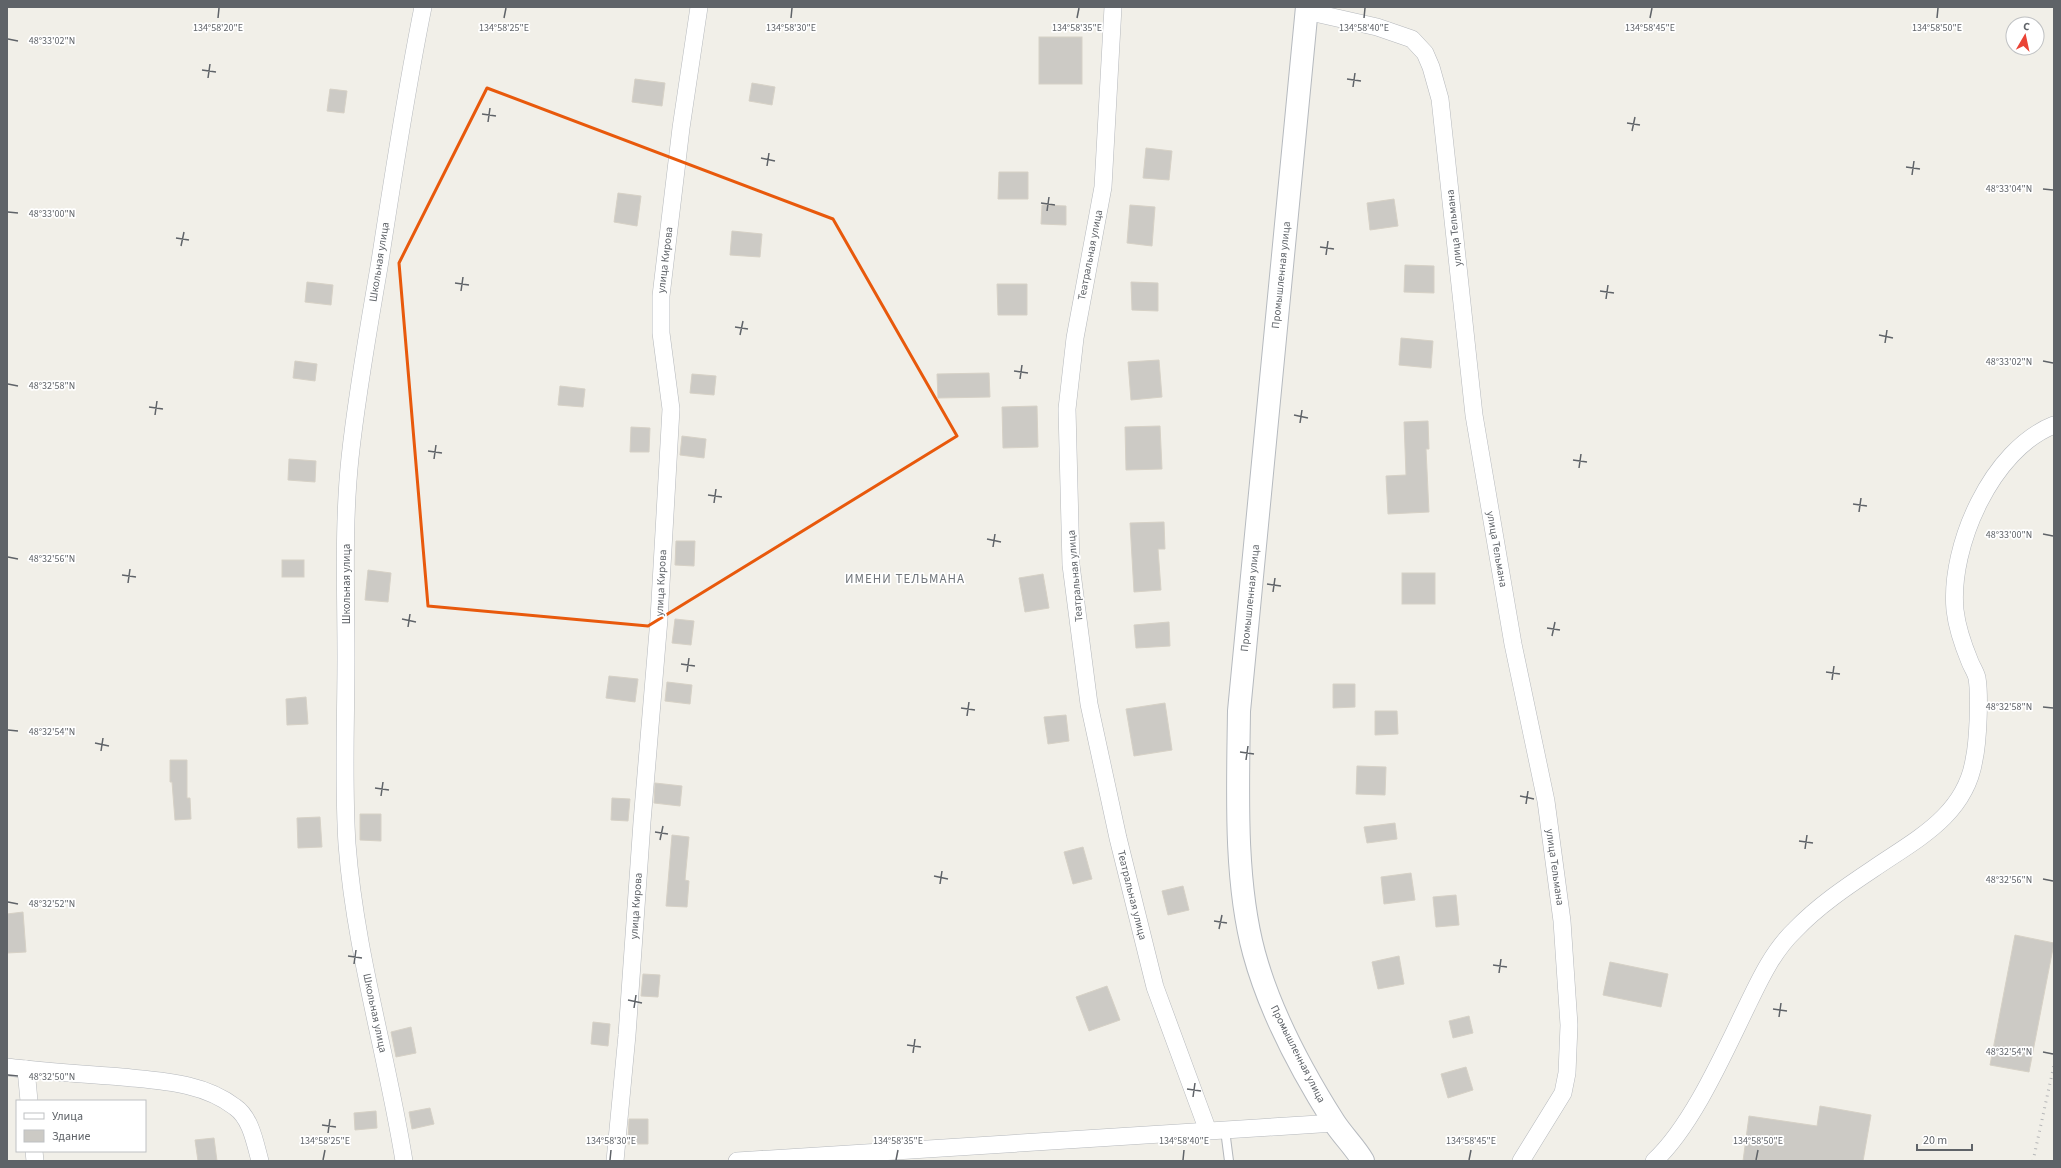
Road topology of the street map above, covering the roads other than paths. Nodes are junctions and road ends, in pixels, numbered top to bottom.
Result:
1 (423, 7) edge
2 (699, 7) edge
3 (1113, 7) edge
4 (1306, 9) edge
5 (2054, 425) edge
6 (7, 1067) edge
7 (26, 1070) junction
8 (29, 1100) edge
9 (1335, 1123) junction
10 (1225, 1130) junction
11 (1208, 1131) junction
12 (260, 1161) edge
13 (404, 1161) edge
14 (615, 1161) edge
15 (737, 1161) edge
16 (1229, 1161) edge
17 (1363, 1161) edge
18 (1521, 1161) edge
19 (1654, 1161) edge

1 - 13 street, Школьная улица
2 - 14 street, улица Кирова
3 - 11 street, Театральная улица
4 - 9 street, Промышленная улица
4 - 18 street, улица Тельмана
5 - 19 street
6 - 7 street
7 - 8 street
7 - 12 street
9 - 10 street
9 - 17 street, Промышленная улица
10 - 11 street
10 - 16 lane
11 - 15 street

